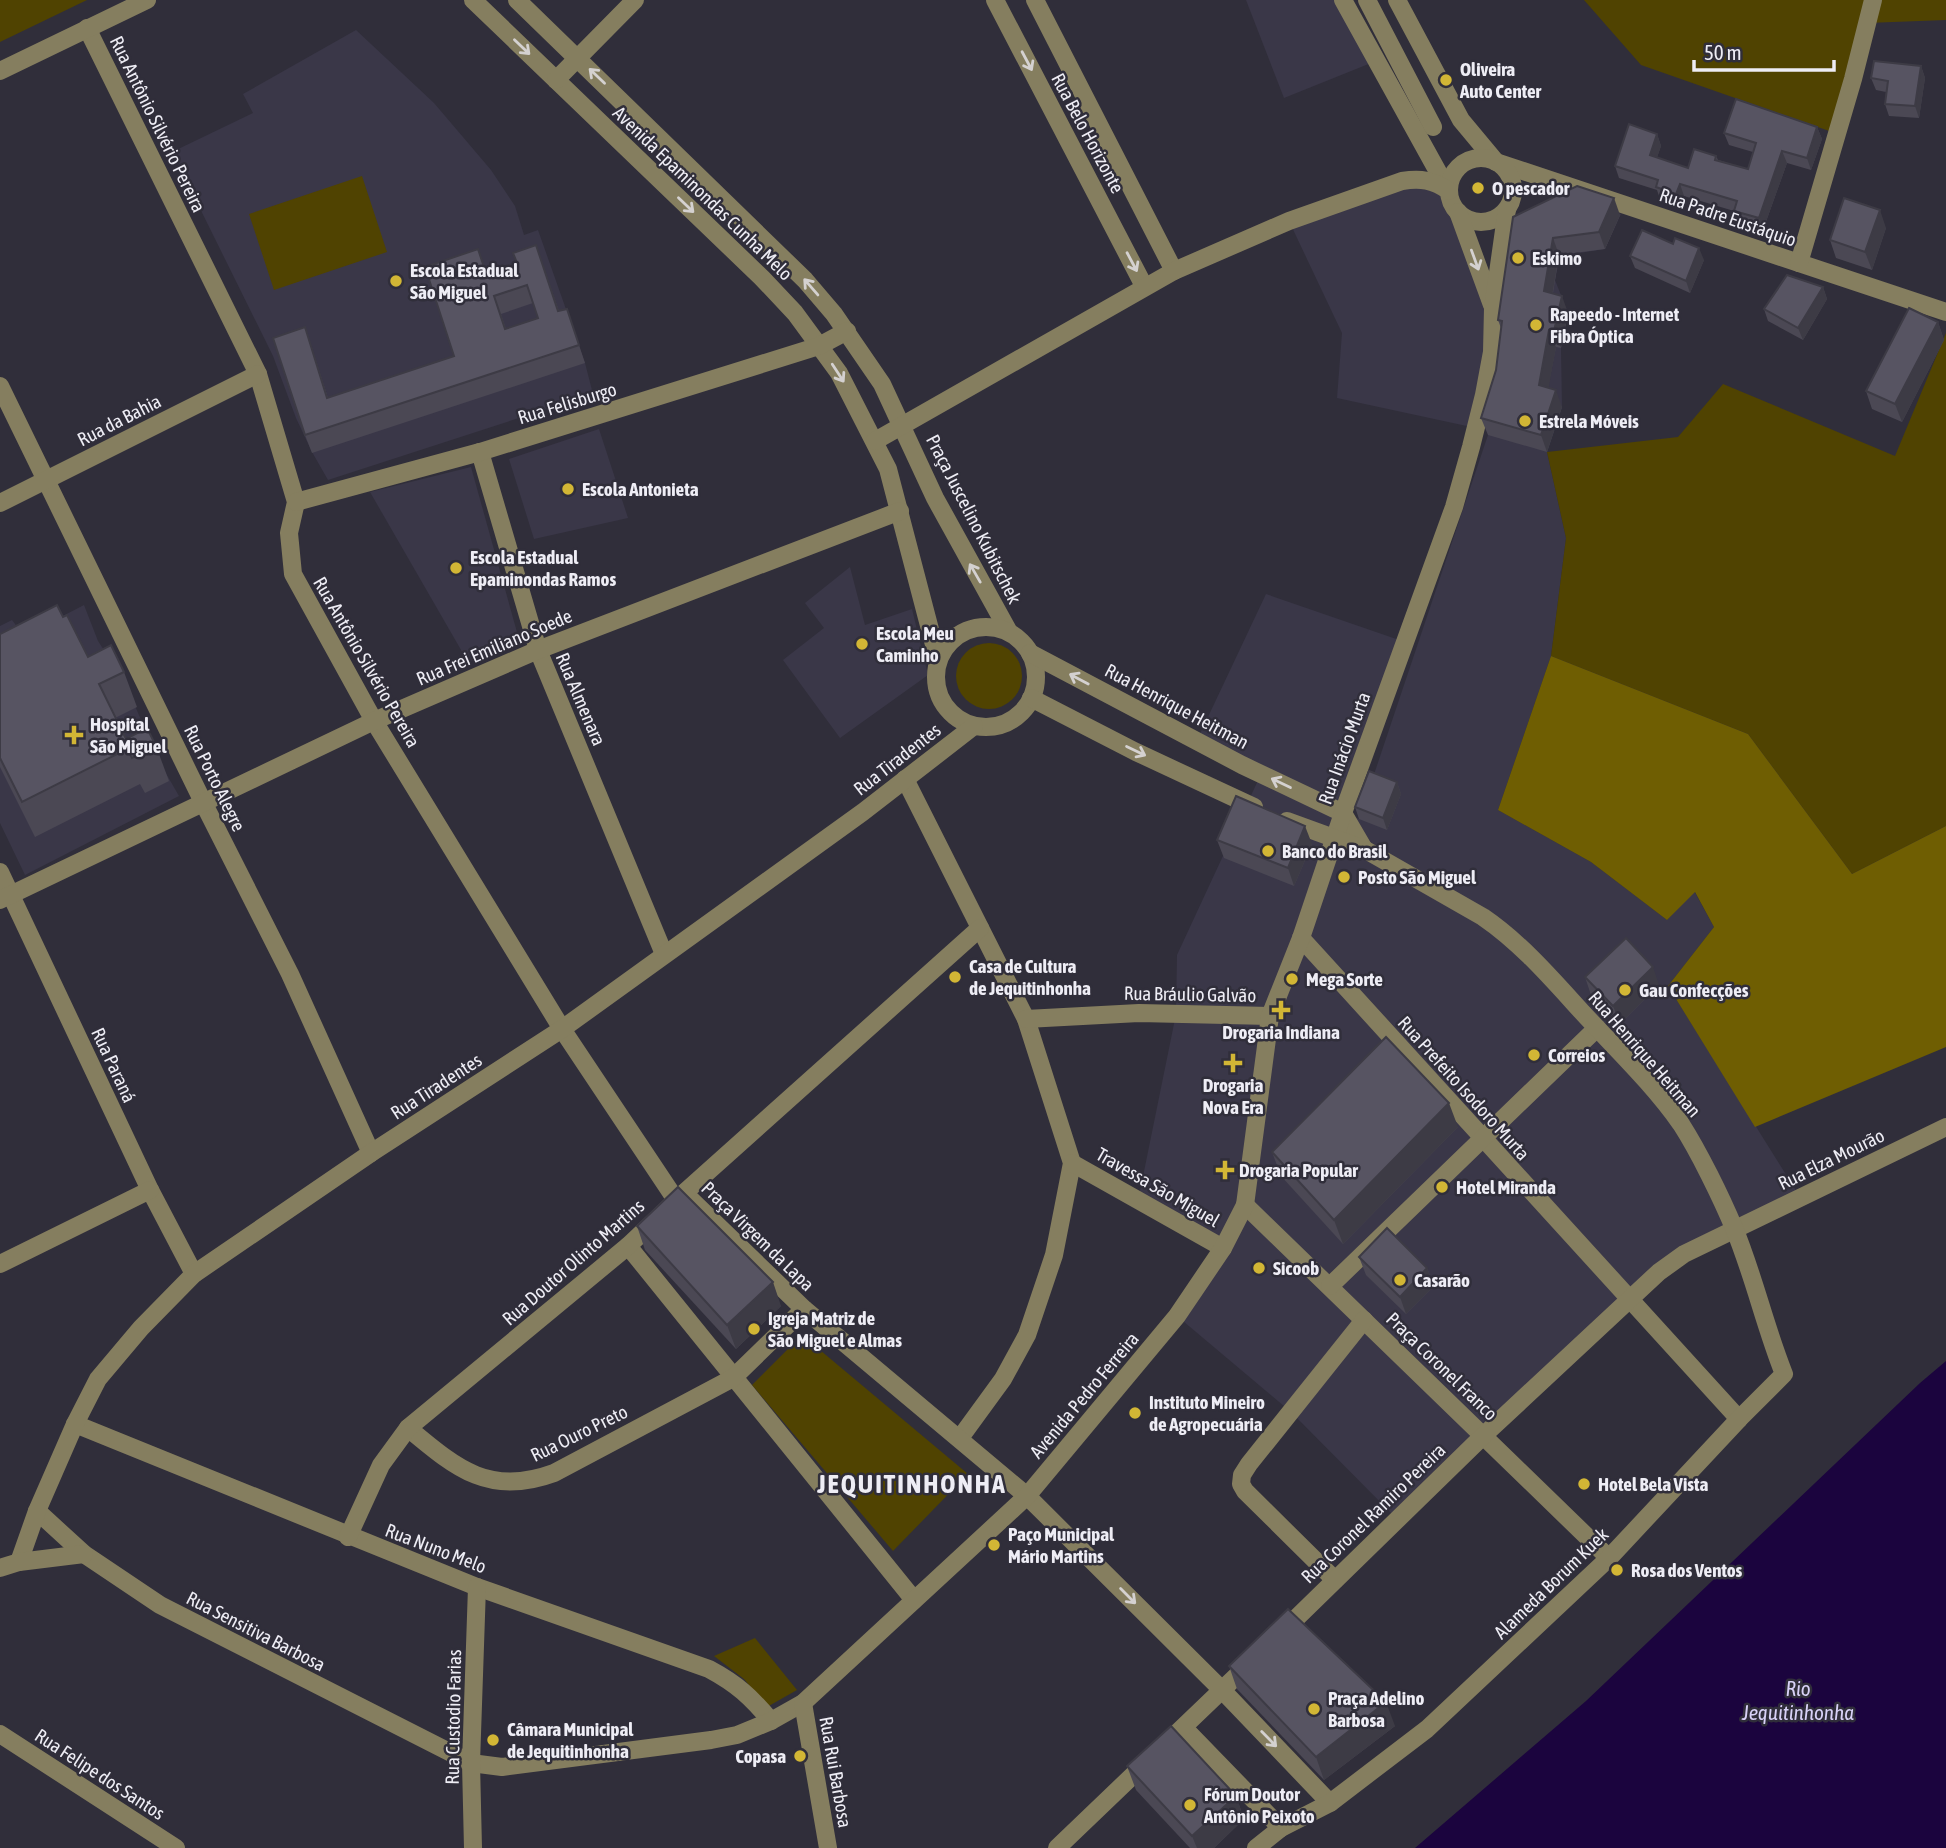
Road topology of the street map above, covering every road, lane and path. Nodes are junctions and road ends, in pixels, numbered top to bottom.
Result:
1 (147, 0) edge
2 (473, 0) edge
3 (517, 0) edge
4 (635, 0) edge
5 (995, 0) edge
6 (1035, 0) edge
7 (1343, 0) edge
8 (1367, 0) edge
9 (1376, 0) edge
10 (1873, 0) edge
11 (1399, 5) edge
12 (87, 28) junction
13 (1359, 32) junction
14 (578, 58) junction
15 (0, 71) edge
16 (556, 80) junction
17 (1496, 162) junction
18 (1449, 191) junction
19 (1507, 209) junction
20 (1458, 212) junction
21 (1799, 263) junction
22 (1174, 271) junction
23 (1144, 286) junction
24 (1493, 308) junction
25 (1946, 312) edge
26 (846, 331) junction
27 (819, 346) junction
28 (258, 374) junction
29 (0, 386) edge
30 (902, 425) junction
31 (875, 441) junction
32 (480, 452) junction
33 (46, 480) junction
34 (296, 502) junction
35 (0, 503) edge
36 (900, 511) junction
37 (1009, 632) junction
38 (538, 650) junction
39 (1030, 653) junction
40 (939, 660) junction
41 (1031, 698) junction
42 (374, 721) junction
43 (974, 726) junction
44 (905, 779) junction
45 (203, 802) junction
46 (1343, 813) junction
47 (1334, 839) junction
48 (1364, 849) junction
49 (0, 872) edge
50 (6, 897) edge
51 (981, 928) junction
52 (1301, 938) junction
53 (664, 954) junction
54 (1270, 1016) junction
55 (1026, 1019) junction
56 (1597, 1028) junction
57 (562, 1029) junction
58 (1946, 1127) edge
59 (1482, 1139) junction
60 (371, 1153) junction
61 (1072, 1163) junction
62 (149, 1190) junction
63 (680, 1197) junction
64 (1245, 1205) junction
65 (1734, 1228) junction
66 (628, 1246) junction
67 (1223, 1248) junction
68 (0, 1264) edge
69 (194, 1274) junction
70 (1330, 1286) junction
71 (1628, 1299) junction
72 (804, 1308) junction
73 (1364, 1320) junction
74 (1784, 1374) joint
75 (733, 1378) junction
76 (1739, 1419) junction
77 (75, 1424) junction
78 (408, 1429) junction
79 (1484, 1435) junction
80 (960, 1438) junction
81 (1027, 1496) junction
82 (37, 1511) junction
83 (348, 1537) junction
84 (84, 1554) junction
85 (1609, 1558) junction
86 (19, 1562) junction
87 (0, 1569) edge
88 (1335, 1580) junction
89 (477, 1587) junction
90 (914, 1600) junction
91 (1222, 1690) junction
92 (803, 1703) junction
93 (771, 1721) junction
94 (1184, 1728) junction
95 (0, 1734) edge
96 (471, 1763) junction
97 (1330, 1802) junction
98 (1281, 1828) junction
99 (176, 1848) edge
100 (473, 1848) edge
101 (828, 1848) edge
102 (1057, 1848) edge
103 (1256, 1848) edge

1 - 12 street
2 -> 16 street, Avenida Epaminondas Cunha Melo
3 - 14 street, Avenida Epaminondas Cunha Melo
4 - 14 street
5 -> 23 street, Rua Belo Horizonte
6 - 22 street, Rua Belo Horizonte
7 - 13 street
8 - 9 street
10 - 21 street
11 - 13 street
11 - 17 street
12 - 15 street
12 - 28 street, Rua Antônio Silvério Pereira
13 - 18 street
14 - 16 street
26 -> 14 street, Avenida Epaminondas Cunha Melo
16 -> 27 street, Avenida Epaminondas Cunha Melo
17 - 18 street
17 - 19 street
17 - 21 street, Rua Padre Eustáquio
18 - 20 street
18 - 22 street
19 - 20 street
19 - 24 street
20 -> 24 street
21 - 25 street, Rua Padre Eustáquio
22 - 23 street
23 - 30 street
24 - 46 street, Rua Inácio Murta
26 - 27 street, Rua Felisburgo
26 - 30 street, Avenida Epaminondas Cunha Melo
27 -> 31 street, Avenida Epaminondas Cunha Melo
27 - 32 street, Rua Felisburgo
28 - 33 street, Rua da Bahia
28 - 34 street, Rua Antônio Silvério Pereira
29 - 33 street, Rua Porto Alegre
30 - 31 street
37 -> 30 street, Praça Juscelino Kubitschek
31 - 36 street
32 - 34 street, Rua Felisburgo
32 - 38 street, Rua Almenara
33 - 35 street, Rua da Bahia
33 - 45 street, Rua Porto Alegre
34 - 42 street, Rua Antônio Silvério Pereira
36 - 38 street, Rua Frei Emiliano Soede
36 - 40 street
37 - 39 street, Praça Juscelino Kubitschek
37 - 40 street, Praça Juscelino Kubitschek
38 - 42 street, Rua Frei Emiliano Soede
38 - 53 street, Rua Almenara
39 - 41 street
46 -> 39 street, Rua Henrique Heitman
40 - 43 street
41 - 43 street
41 -> 47 street, Rua Henrique Heitman
42 - 45 street, Rua Frei Emiliano Soede
42 - 57 street, Rua Antônio Silvério Pereira
43 - 44 street, Rua Tiradentes
44 - 51 street
44 - 53 street, Rua Tiradentes
45 - 50 street, Rua Frei Emiliano Soede
45 - 60 street, Rua Porto Alegre
46 - 47 street, Rua Inácio Murta
46 - 48 street
47 - 48 street, Rua Henrique Heitman
47 - 52 street, Rua Inácio Murta
48 - 56 street, Rua Henrique Heitman
49 - 50 street, Rua Paraná
50 - 62 street, Rua Paraná
51 - 55 street
51 - 63 street, Rua Doutor Olinto Martins
52 - 54 street, Rua Inácio Murta
52 - 59 street, Rua Prefeito Isodoro Murta
53 - 57 street, Rua Tiradentes
54 - 55 street, Rua Bráulio Galvão
54 - 64 street, Rua Inácio Murta
55 - 61 street
56 - 59 street
56 - 65 street, Rua Henrique Heitman
57 - 60 street, Rua Tiradentes
57 - 63 street, Rua Antônio Silvério Pereira
58 - 65 street, Rua Elza Mourão
59 - 70 street
59 - 71 street, Rua Prefeito Isodoro Murta
60 - 69 street, Rua Tiradentes
61 - 67 street, Travessa São Miguel
61 - 80 street
62 - 68 street
62 - 69 street, Rua Paraná
63 - 66 street, Rua Doutor Olinto Martins
63 - 72 street, Praça Virgem da Lapa
64 - 67 street, Avenida Pedro Ferreira
64 - 70 street, Praça Coronel Franco
65 - 71 street, Rua Coronel Ramiro Pereira
65 - 74 street, Rua Henrique Heitman
66 - 75 street
66 - 78 street, Rua Doutor Olinto Martins
67 - 81 street, Avenida Pedro Ferreira
69 - 77 street, Rua Tiradentes
70 - 73 street, Praça Coronel Franco
71 - 76 street, Rua Prefeito Isodoro Murta
71 - 79 street, Rua Coronel Ramiro Pereira
72 - 75 street, Praça Virgem da Lapa
72 - 80 street, Praça Virgem da Lapa
73 - 79 street, Praça Coronel Franco
73 - 88 street
74 - 76 street, Alameda Borum Kuek
75 - 78 street, Rua Ouro Preto
75 - 90 street
76 - 85 street, Alameda Borum Kuek
77 - 82 street, Rua Tiradentes
77 - 83 street, Rua Nuno Melo
78 - 83 street, Rua Doutor Olinto Martins
79 - 85 street, Praça Coronel Franco
79 - 88 street, Rua Coronel Ramiro Pereira
80 - 81 street, Praça Virgem da Lapa
81 - 90 street, Avenida Pedro Ferreira
81 -> 91 street
82 - 84 street, Rua Sensitiva Barbosa
82 - 86 street, Rua Tiradentes
83 - 89 street, Rua Nuno Melo
84 - 86 street
84 - 96 street, Rua Sensitiva Barbosa
85 - 97 street, Alameda Borum Kuek
86 - 87 street
88 - 91 street, Rua Coronel Ramiro Pereira
89 - 93 street, Rua Nuno Melo
89 - 96 street, Rua Custodio Farias
90 - 92 street, Avenida Pedro Ferreira
91 - 94 street, Rua Coronel Ramiro Pereira
91 -> 97 street
92 - 93 street, Avenida Pedro Ferreira
92 - 101 street, Rua Rui Barbosa
93 - 96 street, Avenida Pedro Ferreira
94 - 98 street
94 - 102 street, Rua Coronel Ramiro Pereira
95 - 99 street, Rua Felipe dos Santos
96 - 100 street, Rua Custodio Farias
97 - 98 street, Alameda Borum Kuek
98 - 103 street, Alameda Borum Kuek

